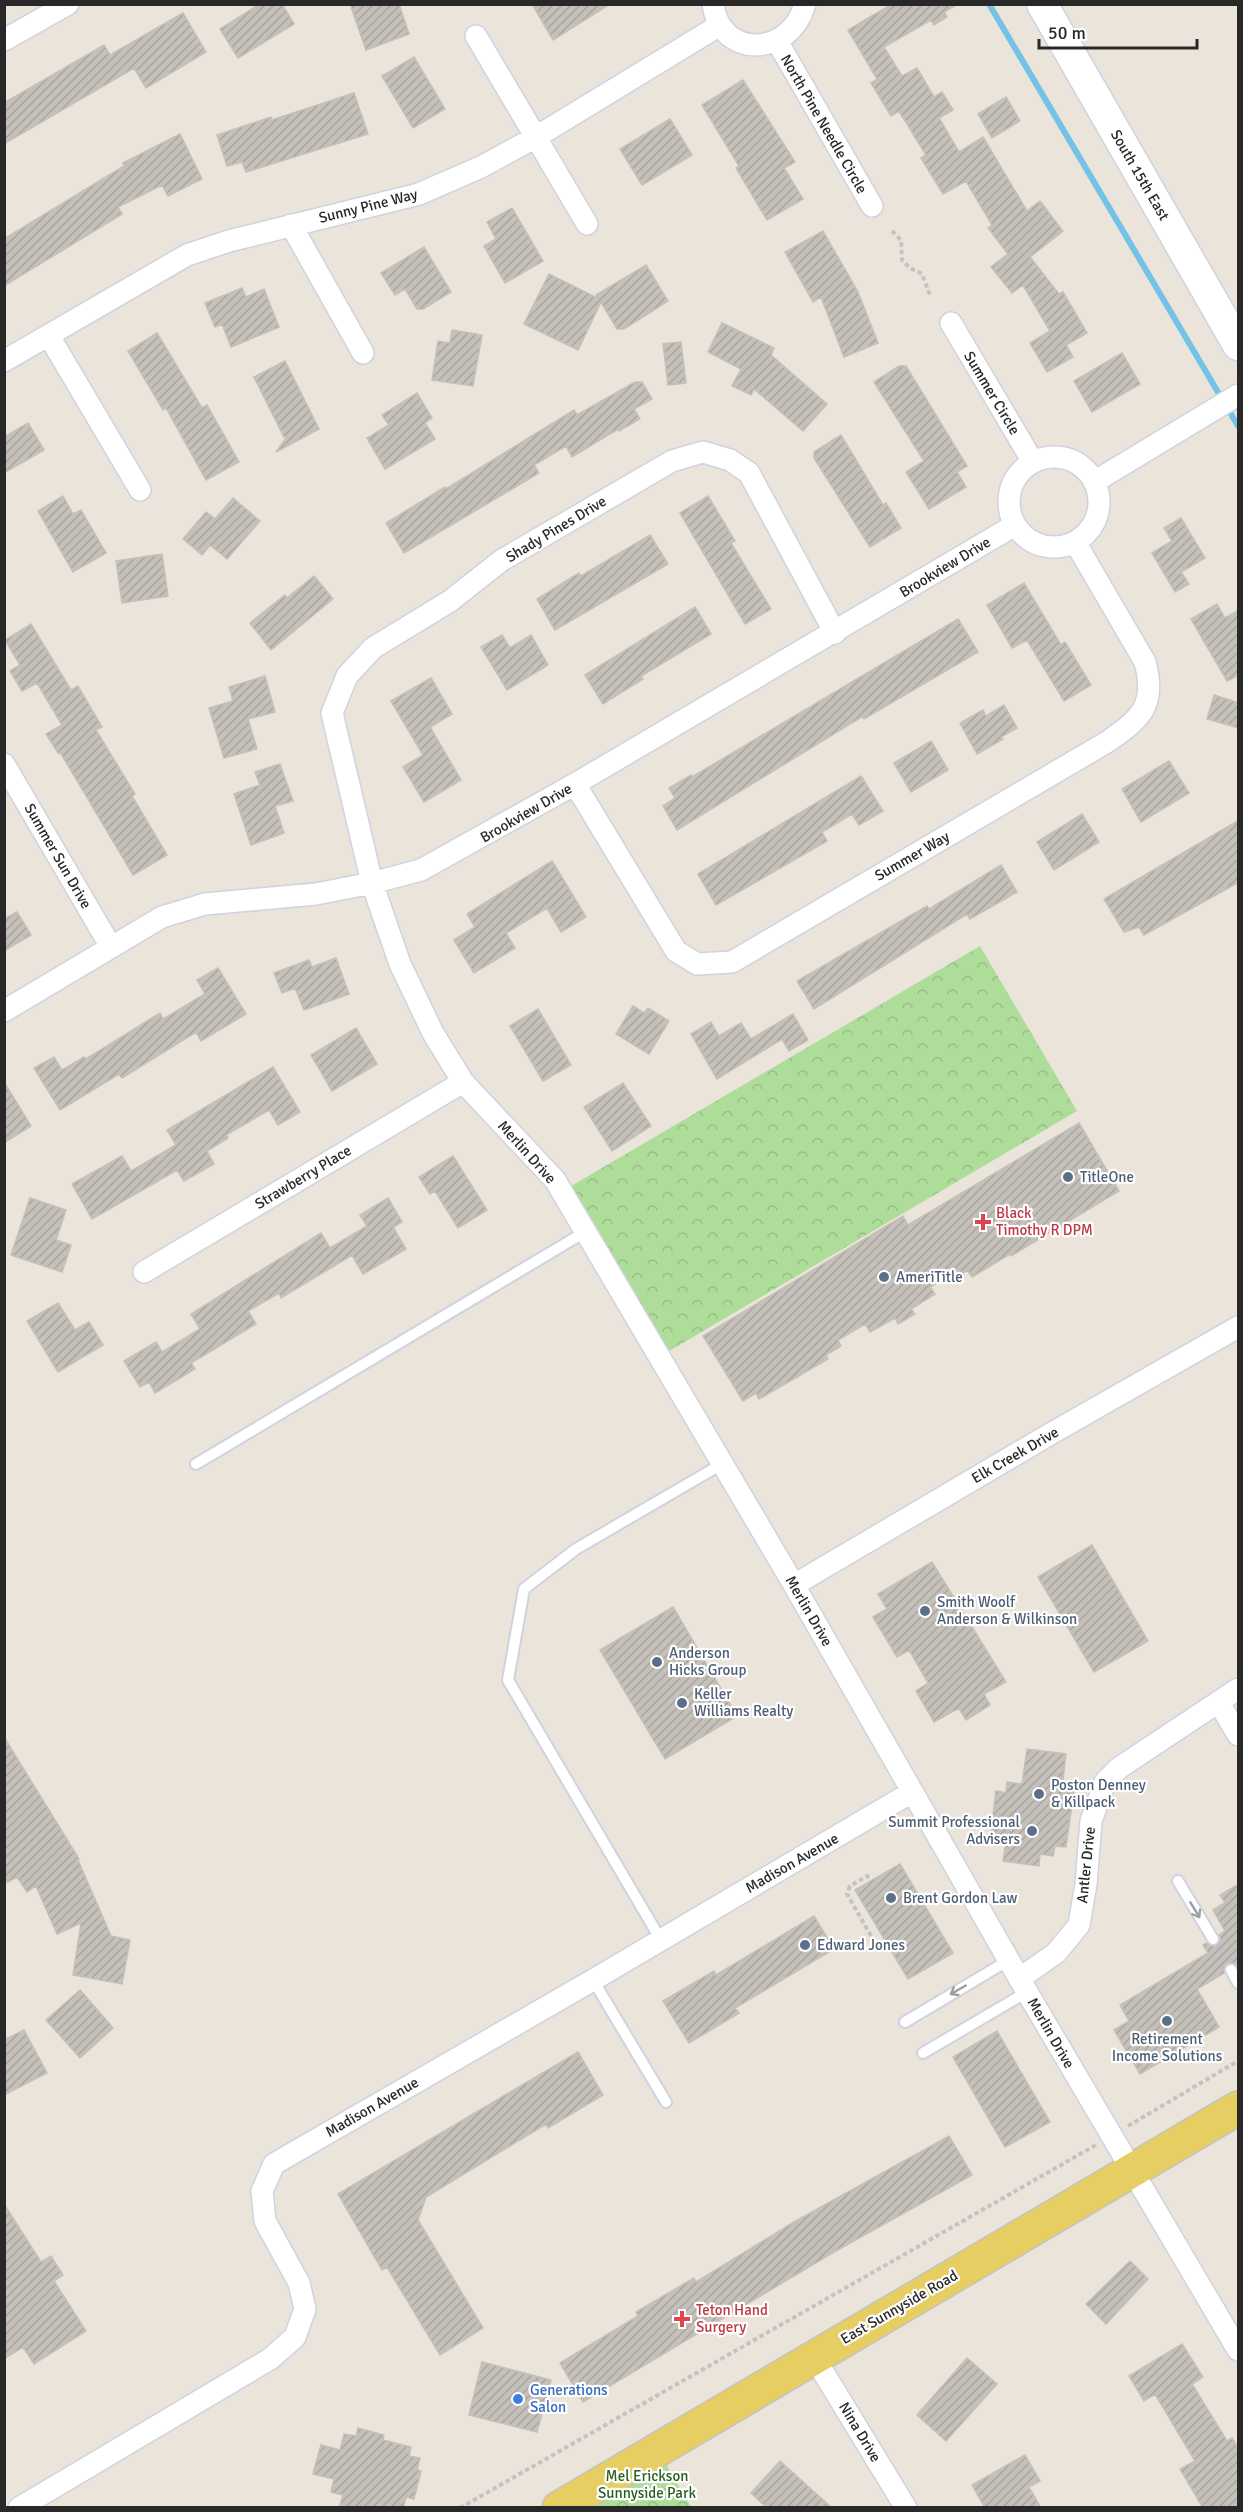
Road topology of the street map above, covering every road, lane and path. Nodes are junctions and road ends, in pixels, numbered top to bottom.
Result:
1 (68, 4) edge
2 (712, 4) edge
3 (805, 4) edge
4 (1042, 4) edge
5 (720, 25) junction
6 (476, 36) dead end
7 (4, 40) edge
8 (777, 41) junction
9 (536, 137) junction
10 (872, 206) dead end
11 (587, 224) dead end
12 (291, 225) junction
13 (892, 231) dead end
14 (930, 295) dead end
15 (951, 323) dead end
16 (49, 336) junction
17 (1239, 345) edge
18 (363, 353) dead end
19 (4, 361) edge
20 (1238, 395) edge
21 (1033, 462) junction
22 (1094, 482) junction
23 (140, 490) dead end
24 (1015, 525) junction
25 (1075, 542) junction
26 (835, 633) junction
27 (4, 764) edge
28 (575, 784) junction
29 (372, 883) junction
30 (111, 947) junction
31 (4, 1011) edge
32 (463, 1082) junction
33 (585, 1232) junction
34 (144, 1272) dead end
35 (1239, 1327) edge
36 (196, 1464) dead end
37 (722, 1464) junction
38 (794, 1585) junction
39 (1239, 1689) edge
40 (1219, 1703) junction
41 (1239, 1735) edge
42 (912, 1792) junction
43 (869, 1878) dead end
44 (1178, 1881) dead end
45 (1212, 1939) dead end
46 (661, 1940) junction
47 (878, 1948) dead end
48 (1009, 1960) junction
49 (1231, 1970) dead end
50 (593, 1980) junction
51 (1239, 1983) edge
52 (1023, 1986) junction
53 (904, 2022) dead end
54 (923, 2053) dead end
55 (1239, 2061) edge
56 (666, 2102) dead end
57 (1239, 2108) edge
58 (1142, 2118) dead end
59 (1090, 2148) dead end
60 (1133, 2170) junction
61 (1239, 2350) edge
62 (814, 2357) junction
63 (19, 2508) edge
64 (460, 2508) edge
65 (559, 2508) edge
66 (906, 2508) edge

1 - 7 street
2 - 5 street
3 - 8 street
4 - 17 main road, South 15th East
5 - 8 street
5 - 9 street, Sunny Pine Way
6 - 9 street
8 - 10 street, North Pine Needle Circle
9 - 11 street
9 - 12 street, Sunny Pine Way
12 - 16 street, Sunny Pine Way
12 - 18 street
13 - 14 path
15 - 21 street, Summer Circle
16 - 19 street, Sunny Pine Way
16 - 23 street
20 - 22 street
21 - 22 street
21 - 24 street
22 - 25 street
24 - 25 street
24 - 26 street, Brookview Drive
25 - 28 street, Summer Way
26 - 28 street, Brookview Drive
26 - 29 street, Shady Pines Drive
27 - 30 street, Summer Sun Drive
28 - 29 street, Brookview Drive
29 - 30 street, Brookview Drive
29 - 32 street, Merlin Drive
30 - 31 street, Brookview Drive
32 - 33 street, Merlin Drive
32 - 34 street, Strawberry Place
33 - 36 lane
33 - 37 street, Merlin Drive
35 - 38 street, Elk Creek Drive
37 - 38 street, Merlin Drive
37 - 46 lane
38 - 42 street, Merlin Drive
39 - 40 street, Antler Drive
40 - 41 street
40 - 52 street, Antler Drive
42 - 46 street, Madison Avenue
42 - 48 street, Merlin Drive
43 - 47 path
44 -> 45 lane
46 - 50 street, Madison Avenue
48 - 52 street, Merlin Drive
48 -> 53 lane
49 - 51 lane
50 - 56 lane
50 - 63 street, Madison Avenue
52 - 54 lane
52 - 60 street, Merlin Drive
55 - 58 path
57 - 60 main road, East Sunnyside Road
59 - 64 path
60 - 61 street, Merlin Drive
60 - 62 main road, East Sunnyside Road
62 - 65 main road, East Sunnyside Road
62 - 66 street, Nina Drive

